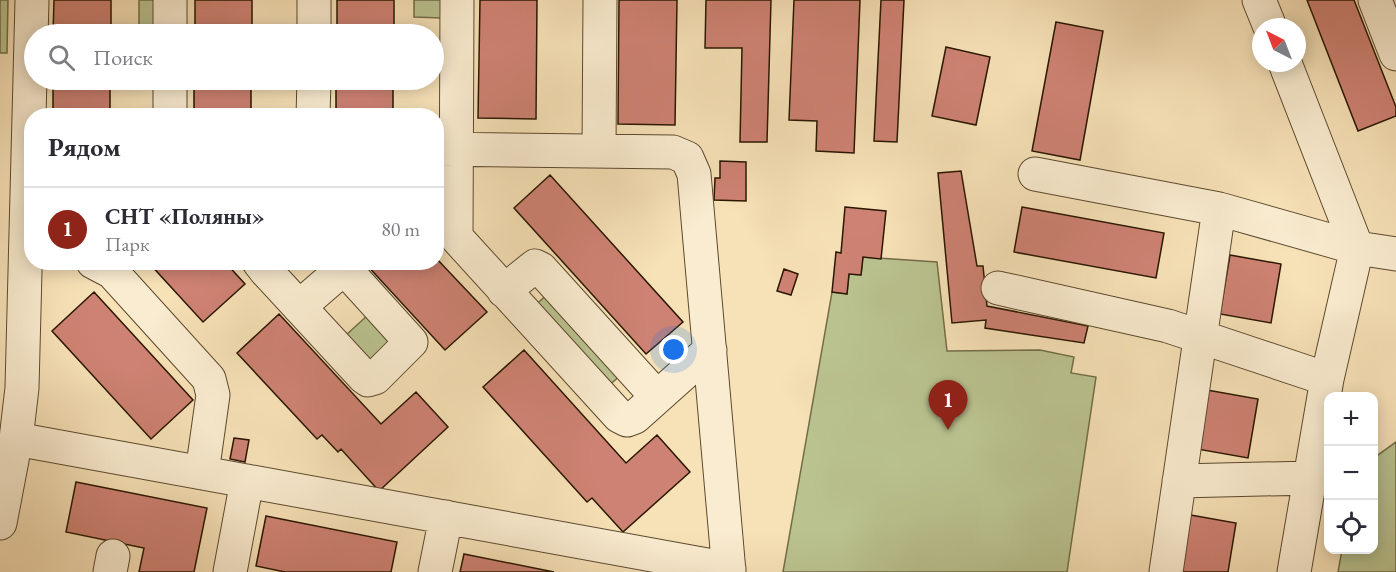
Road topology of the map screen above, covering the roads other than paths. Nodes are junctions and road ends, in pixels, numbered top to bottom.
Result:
1 (32, 0) edge
2 (170, 0) edge
3 (314, 0) edge
4 (457, 0) edge
5 (600, 0) edge
6 (1259, 0) edge
7 (1375, 0) edge
8 (1266, 18) edge
9 (32, 24) edge
10 (170, 24) edge
11 (314, 24) edge
12 (1396, 54) edge
13 (1289, 72) edge
14 (31, 90) edge
15 (170, 90) edge
16 (314, 90) edge
17 (31, 108) edge
18 (170, 108) edge
19 (314, 108) edge
20 (446, 149) edge
21 (599, 151) junction
22 (1035, 174) dead end
23 (1219, 210) junction
24 (1357, 248) junction
25 (1396, 254) edge
26 (24, 265) edge
27 (108, 270) edge
28 (266, 270) edge
29 (998, 288) dead end
30 (12, 306) edge
31 (299, 307) dead end
32 (1201, 336) junction
33 (710, 350) junction
34 (1327, 380) junction
35 (10, 445) edge
36 (202, 473) junction
37 (1310, 478) junction
38 (247, 481) junction
39 (1179, 481) junction
40 (446, 517) junction
41 (0, 523) edge
42 (643, 563) edge
43 (729, 571) edge
44 (230, 572) edge
45 (435, 572) edge
46 (1166, 572) edge
47 (1294, 572) edge

1 - 9 street
2 - 10 street
3 - 11 street
4 - 20 street
5 - 21 street
6 - 8 street
7 - 12 street
13 - 24 street
14 - 17 street
15 - 18 street
16 - 19 street
20 - 21 street
20 - 33 street
21 - 33 street
22 - 23 street
23 - 24 street
23 - 32 street
24 - 25 street
24 - 34 street
26 - 30 street
27 - 36 street
28 - 31 street
29 - 32 street
30 - 35 street
32 - 34 street
32 - 39 street
33 - 43 street
34 - 37 street
35 - 36 street
35 - 41 street
36 - 38 street
37 - 39 street
37 - 47 street
38 - 40 street
38 - 44 street
39 - 46 street
40 - 42 street
40 - 45 street
42 - 43 street

